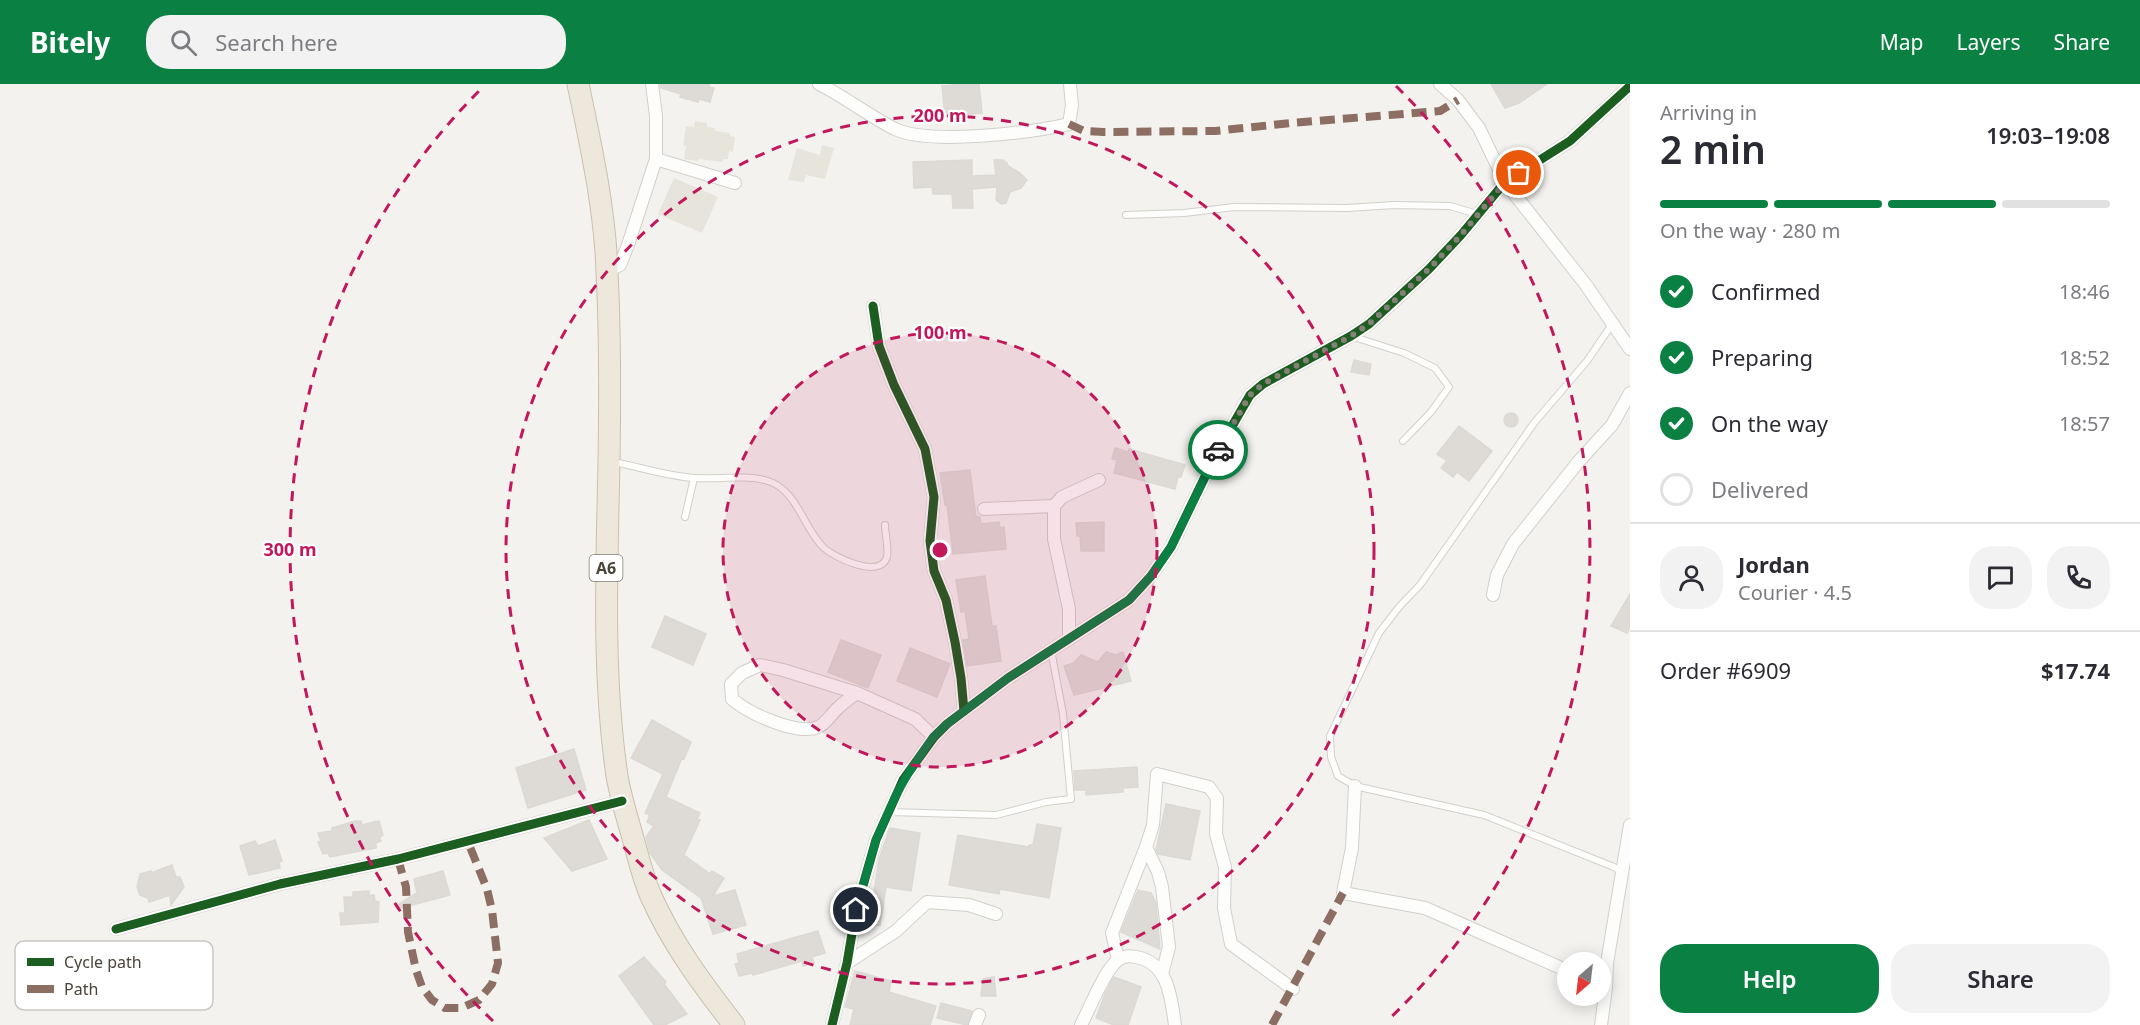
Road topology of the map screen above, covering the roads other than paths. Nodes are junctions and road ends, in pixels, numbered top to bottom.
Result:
1 (578, 84) edge
2 (652, 84) edge
3 (819, 84) edge
4 (1070, 84) edge
5 (1440, 84) edge
6 (1630, 86) edge
7 (656, 159) junction
8 (1505, 182) junction
9 (735, 183) dead end
10 (1126, 214) dead end
11 (1478, 214) junction
12 (607, 271) junction
13 (873, 306) dead end
14 (1613, 323) junction
15 (1351, 336) junction
16 (1630, 349) edge
17 (1630, 393) edge
18 (1403, 441) dead end
19 (609, 462) junction
20 (694, 478) junction
21 (1099, 480) dead end
22 (1054, 506) junction
23 (984, 509) dead end
24 (685, 517) dead end
25 (885, 525) dead end
26 (1493, 595) dead end
27 (1069, 639) junction
28 (1051, 650) junction
29 (857, 693) junction
30 (964, 711) junction
31 (933, 737) junction
32 (1355, 786) junction
33 (622, 801) junction
34 (888, 812) junction
35 (1630, 825) edge
36 (1146, 847) junction
37 (1623, 873) junction
38 (996, 914) dead end
39 (116, 929) dead end
40 (1608, 952) edge
41 (1118, 959) junction
42 (847, 963) junction
43 (1557, 966) edge
44 (1162, 974) junction
45 (1293, 989) dead end
46 (1602, 1006) edge
47 (734, 1025) edge
48 (832, 1025) edge
49 (1081, 1025) edge
50 (1175, 1025) edge
51 (1601, 1025) edge

1 - 12 highway, A6
2 - 7 street
3 - 4 street
5 - 8 street
6 - 8 street
7 - 9 street
7 - 12 street
8 - 11 street
8 - 14 street
10 - 11 lane
11 - 15 street
12 - 19 highway, A6
13 - 30 street
14 - 16 street
14 - 32 lane
15 - 18 lane
15 - 27 street
17 - 26 street
19 - 20 lane
19 - 33 highway, A6
20 - 24 lane
20 - 25 lane
21 - 22 street
22 - 23 street
22 - 27 street
27 - 28 street
28 - 30 street
28 - 34 lane
29 - 29 street
29 - 31 street
30 - 31 street
31 - 34 street
32 - 37 lane
32 - 43 street
33 - 39 street
33 - 47 highway, A6
34 - 42 street
35 - 37 street
36 - 41 street
36 - 44 street
36 - 45 street
37 - 40 street
38 - 42 street
41 - 44 street
41 - 49 street
42 - 48 street
44 - 50 street
46 - 51 street

